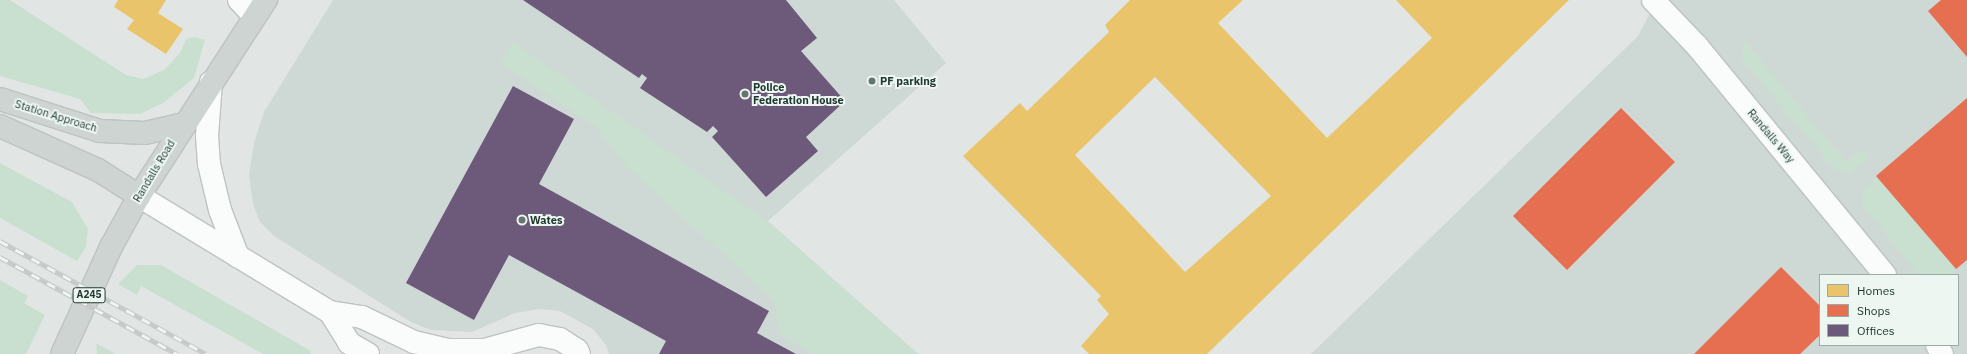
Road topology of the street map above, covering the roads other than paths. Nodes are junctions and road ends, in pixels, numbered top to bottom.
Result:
1 (239, 0) edge
2 (1653, 0) edge
3 (260, 8) edge
4 (210, 82) junction
5 (0, 99) edge
6 (184, 124) junction
7 (0, 126) edge
8 (138, 196) junction
9 (238, 257) junction
10 (1884, 274) edge
11 (330, 312) junction
12 (62, 354) edge
13 (368, 354) edge
14 (579, 354) edge

1 - 3 street
2 - 10 street, Randalls Way
3 - 4 main road, Randalls Road / A245
4 - 6 main road, Randalls Road / A245
4 - 9 street
5 - 6 main road, Station Approach
6 - 8 main road, Randalls Road / A245
7 - 8 main road
8 - 9 street
8 - 12 main road, Randalls Road / A245
9 - 11 street
11 - 13 street
11 - 14 street

